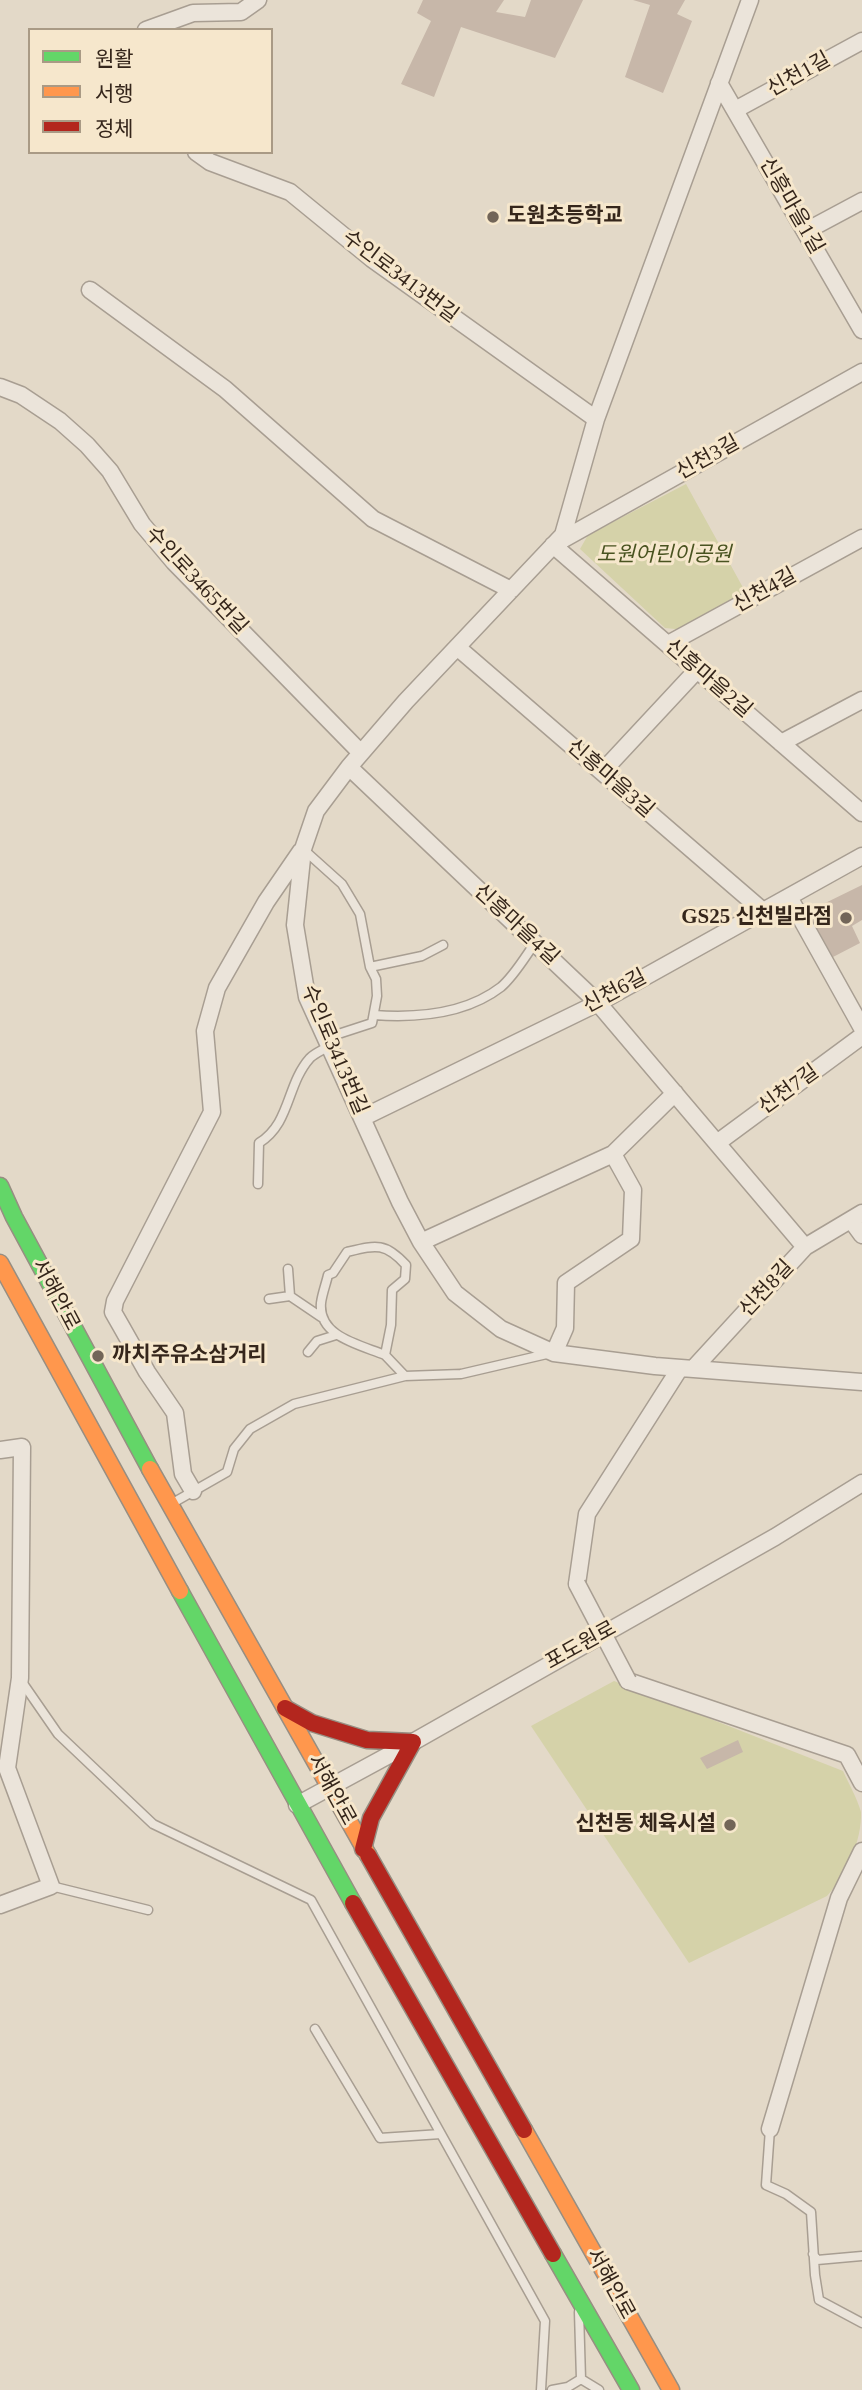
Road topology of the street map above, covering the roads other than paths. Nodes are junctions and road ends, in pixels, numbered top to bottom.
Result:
1 (258, 0) edge
2 (750, 0) edge
3 (152, 28) edge
4 (862, 41) edge
5 (719, 83) junction
6 (735, 110) junction
7 (199, 154) edge
8 (862, 201) edge
9 (807, 231) junction
10 (90, 290) dead end
11 (862, 330) edge
12 (862, 372) edge
13 (1, 388) edge
14 (596, 419) junction
15 (862, 538) edge
16 (553, 545) junction
17 (511, 590) junction
18 (668, 644) junction
19 (457, 647) junction
20 (697, 670) junction
21 (862, 699) edge
22 (781, 743) junction
23 (361, 753) junction
24 (349, 766) junction
25 (602, 772) junction
26 (862, 813) edge
27 (303, 849) junction
28 (862, 856) edge
29 (789, 897) junction
30 (763, 911) junction
31 (535, 943) junction
32 (443, 945) dead end
33 (370, 967) junction
34 (598, 1003) junction
35 (374, 1015) junction
36 (862, 1028) edge
37 (862, 1036) edge
38 (328, 1042) junction
39 (675, 1093) junction
40 (362, 1118) junction
41 (717, 1143) junction
42 (613, 1154) junction
43 (258, 1184) dead end
44 (0, 1186) edge
45 (856, 1217) edge
46 (862, 1236) edge
47 (421, 1242) junction
48 (805, 1247) junction
49 (0, 1263) edge
50 (288, 1269) dead end
51 (290, 1296) junction
52 (268, 1299) dead end
53 (321, 1317) junction
54 (336, 1335) junction
55 (308, 1352) dead end
56 (554, 1353) junction
57 (386, 1355) junction
58 (687, 1368) junction
59 (405, 1376) junction
60 (862, 1382) edge
61 (0, 1450) edge
62 (862, 1483) edge
63 (193, 1491) junction
64 (169, 1505) junction
65 (20, 1678) junction
66 (284, 1707) junction
67 (413, 1742) junction
68 (862, 1783) edge
69 (330, 1787) junction
70 (298, 1805) junction
71 (363, 1849) junction
72 (862, 1851) edge
73 (51, 1886) junction
74 (0, 1905) edge
75 (148, 1910) dead end
76 (315, 2029) dead end
77 (770, 2129) joint
78 (441, 2134) junction
79 (813, 2254) junction
80 (862, 2256) edge
81 (578, 2300) junction
82 (862, 2323) edge
83 (581, 2379) junction
84 (541, 2390) edge
85 (552, 2390) edge
86 (598, 2390) edge
87 (631, 2390) edge
88 (671, 2390) edge

1 - 3 street
2 - 5 street, 수인로3413번길
4 - 6 street, 신천1길
5 - 6 street, 신흥마을1길
5 - 14 street, 수인로3413번길
6 - 9 street, 신흥마을1길
7 - 14 street, 수인로3413번길
8 - 9 street
9 - 11 street, 신흥마을1길
10 - 17 street
12 - 16 street, 신천3길
13 - 23 street, 수인로3465번길
14 - 16 street, 수인로3413번길
15 - 18 street, 신천4길
16 - 17 street, 수인로3413번길
16 - 18 street, 신흥마을2길
17 - 19 street, 수인로3413번길
18 - 20 street, 신흥마을2길
19 - 23 street, 수인로3413번길
19 - 25 street, 신흥마을3길
20 - 22 street, 신흥마을2길
20 - 25 street
21 - 22 street
22 - 26 street, 신흥마을2길
23 - 24 street, 수인로3413번길
24 - 27 street, 수인로3413번길
24 - 31 street, 신흥마을4길
25 - 30 street, 신흥마을3길
27 - 33 lane
27 - 38 street, 수인로3413번길
27 - 63 street
28 - 29 street, 신천6길
29 - 30 street, 신천6길
29 - 36 street
30 - 34 street, 신천6길
31 - 34 street, 신흥마을4길
31 - 35 lane
32 - 33 lane
33 - 35 lane
34 - 39 street, 신흥마을4길
34 - 40 street, 신천6길
35 - 38 lane
37 - 41 street, 신천7길
38 - 40 street, 수인로3413번길
38 - 43 lane
39 - 41 street, 신흥마을4길
39 - 42 street
40 - 47 street, 수인로3413번길
41 - 48 street, 신흥마을4길
42 - 47 street
42 - 56 street
44 - 64 main road, 서해안로
45 - 46 street, 신천8길
45 - 48 street, 신천8길
47 - 56 street, 수인로3413번길
48 - 58 street, 신천8길
49 - 70 main road, 서해안로
50 - 51 lane
51 - 52 lane
51 - 53 lane
53 - 54 lane
53 - 57 lane
54 - 55 lane
54 - 57 lane
56 - 58 street, 수인로3413번길
56 - 59 lane
57 - 59 lane
58 - 60 street, 수인로3413번길
58 - 68 street, 신천8길, bridge
59 - 63 lane
61 - 65 street
62 - 67 street, 포도원로
63 - 64 lane
64 - 66 main road, 서해안로
65 - 73 street
65 - 78 lane
66 - 67 main road
66 - 69 main road, 서해안로
67 - 69 street, 포도원로
67 - 71 main road
69 - 70 street, 포도원로
69 - 71 main road, 서해안로
70 - 81 main road, 서해안로
71 - 88 main road, 서해안로
72 - 77 street
73 - 74 street
73 - 75 lane
76 - 78 lane
77 - 79 lane
78 - 84 lane
79 - 80 lane
79 - 82 lane
81 - 83 lane
81 - 87 main road, 서해안로
83 - 85 lane
83 - 86 lane

